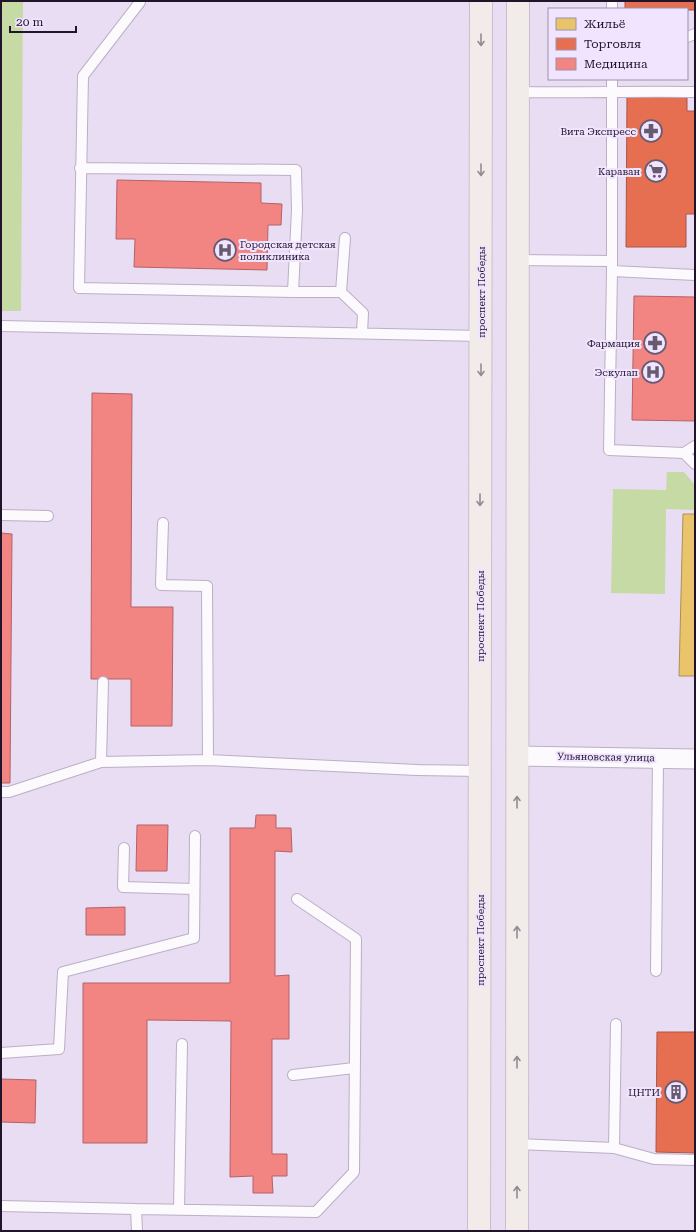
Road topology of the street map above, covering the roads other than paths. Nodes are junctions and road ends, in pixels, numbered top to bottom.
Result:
1 (481, 1) edge
2 (518, 1) edge
3 (140, 2) edge
4 (612, 80) edge
5 (518, 92) junction
6 (612, 92) junction
7 (695, 92) edge
8 (80, 168) junction
9 (345, 238) dead end
10 (517, 260) junction
11 (612, 266) junction
12 (695, 275) edge
13 (293, 292) junction
14 (342, 292) junction
15 (1, 326) edge
16 (362, 333) junction
17 (481, 336) junction
18 (695, 446) edge
19 (684, 452) junction
20 (695, 464) edge
21 (1, 515) edge
22 (48, 516) dead end
23 (162, 523) dead end
24 (103, 682) dead end
25 (517, 756) junction
26 (658, 758) junction
27 (695, 759) edge
28 (208, 760) junction
29 (101, 762) junction
30 (480, 771) junction
31 (1, 792) edge
32 (195, 836) dead end
33 (124, 848) dead end
34 (194, 888) junction
35 (297, 899) dead end
36 (656, 971) dead end
37 (616, 1024) dead end
38 (182, 1044) dead end
39 (1, 1053) edge
40 (354, 1068) junction
41 (293, 1075) dead end
42 (517, 1144) junction
43 (614, 1148) junction
44 (695, 1160) edge
45 (1, 1206) edge
46 (136, 1209) junction
47 (179, 1209) junction
48 (137, 1231) edge
49 (479, 1231) edge
50 (517, 1231) edge

1 -> 17 main road, проспект Победы
2 - 5 main road
3 - 8 lane
4 - 6 lane
5 - 6 lane
5 - 10 main road
6 - 7 lane
6 - 11 lane
8 - 13 lane
8 - 13 lane
9 - 14 lane
10 - 11 lane
10 - 25 main road
11 - 12 lane
11 - 19 lane
13 - 14 lane
14 - 16 lane
15 - 16 lane
16 - 17 lane
17 -> 30 main road, проспект Победы
18 - 19 lane
19 - 20 lane
21 - 22 lane
23 - 28 lane
24 - 29 lane
25 - 26 street, Ульяновская улица
42 -> 25 main road
26 - 27 street, Ульяновская улица
26 - 36 lane
28 - 29 lane
28 - 30 lane
29 - 31 lane
30 - 49 main road, проспект Победы
32 - 34 lane
33 - 34 lane
34 - 39 lane
35 - 40 lane
37 - 43 lane
38 - 47 lane
40 - 41 lane
40 - 47 lane
42 - 43 lane
50 -> 42 main road
43 - 44 lane
45 - 46 lane
46 - 47 lane
46 - 48 lane

